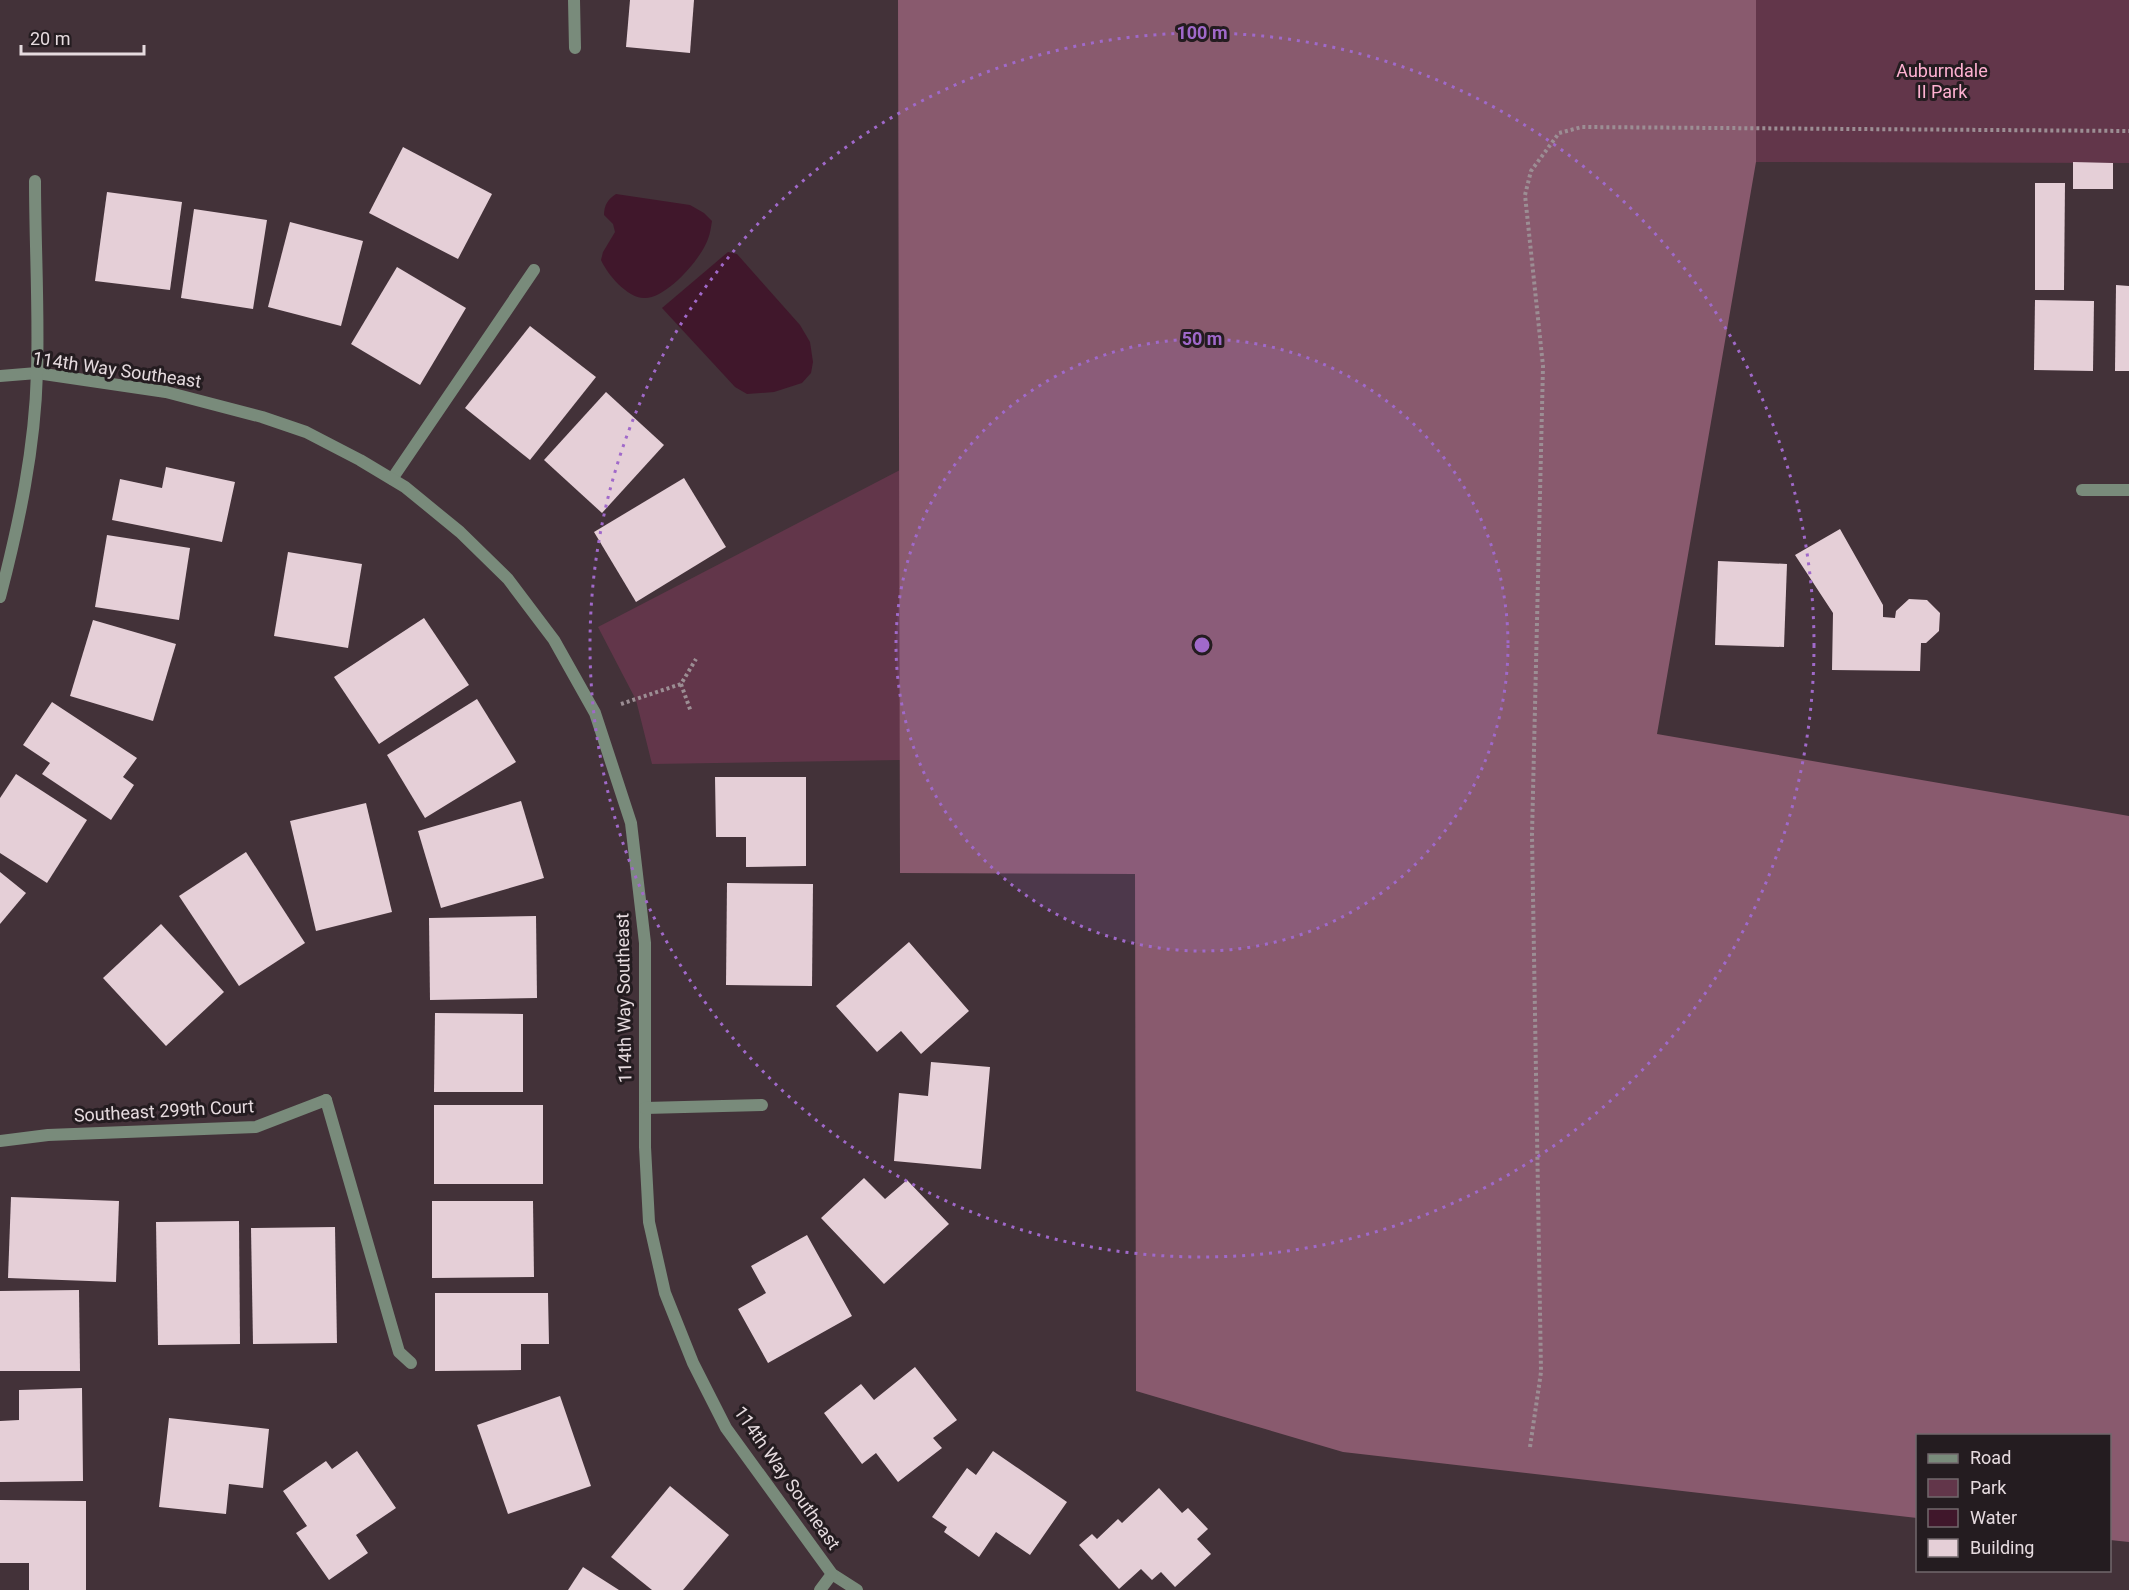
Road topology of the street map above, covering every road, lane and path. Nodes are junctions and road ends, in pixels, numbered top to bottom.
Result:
1 (574, 0) edge
2 (575, 48) dead end
3 (2129, 131) edge
4 (34, 181) dead end
5 (534, 270) dead end
6 (37, 373) junction
7 (0, 376) edge
8 (392, 479) junction
9 (2082, 490) dead end
10 (2129, 490) edge
11 (0, 597) edge
12 (696, 659) dead end
13 (681, 684) junction
14 (691, 712) dead end
15 (595, 713) junction
16 (762, 1105) dead end
17 (645, 1108) junction
18 (0, 1141) edge
19 (411, 1363) dead end
20 (1530, 1447) dead end
21 (832, 1574) junction
22 (820, 1590) edge
23 (857, 1590) edge

1 - 2 street
3 - 20 path
4 - 6 street
5 - 8 street
6 - 7 street, 114th Way Southeast
6 - 8 street, 114th Way Southeast
6 - 11 street
8 - 15 street, 114th Way Southeast
9 - 10 street
12 - 13 path
13 - 14 path
13 - 15 path
15 - 17 street, 114th Way Southeast
16 - 17 street
17 - 21 street, 114th Way Southeast
18 - 19 street, Southeast 299th Court
21 - 22 street
21 - 23 street, 114th Way Southeast

